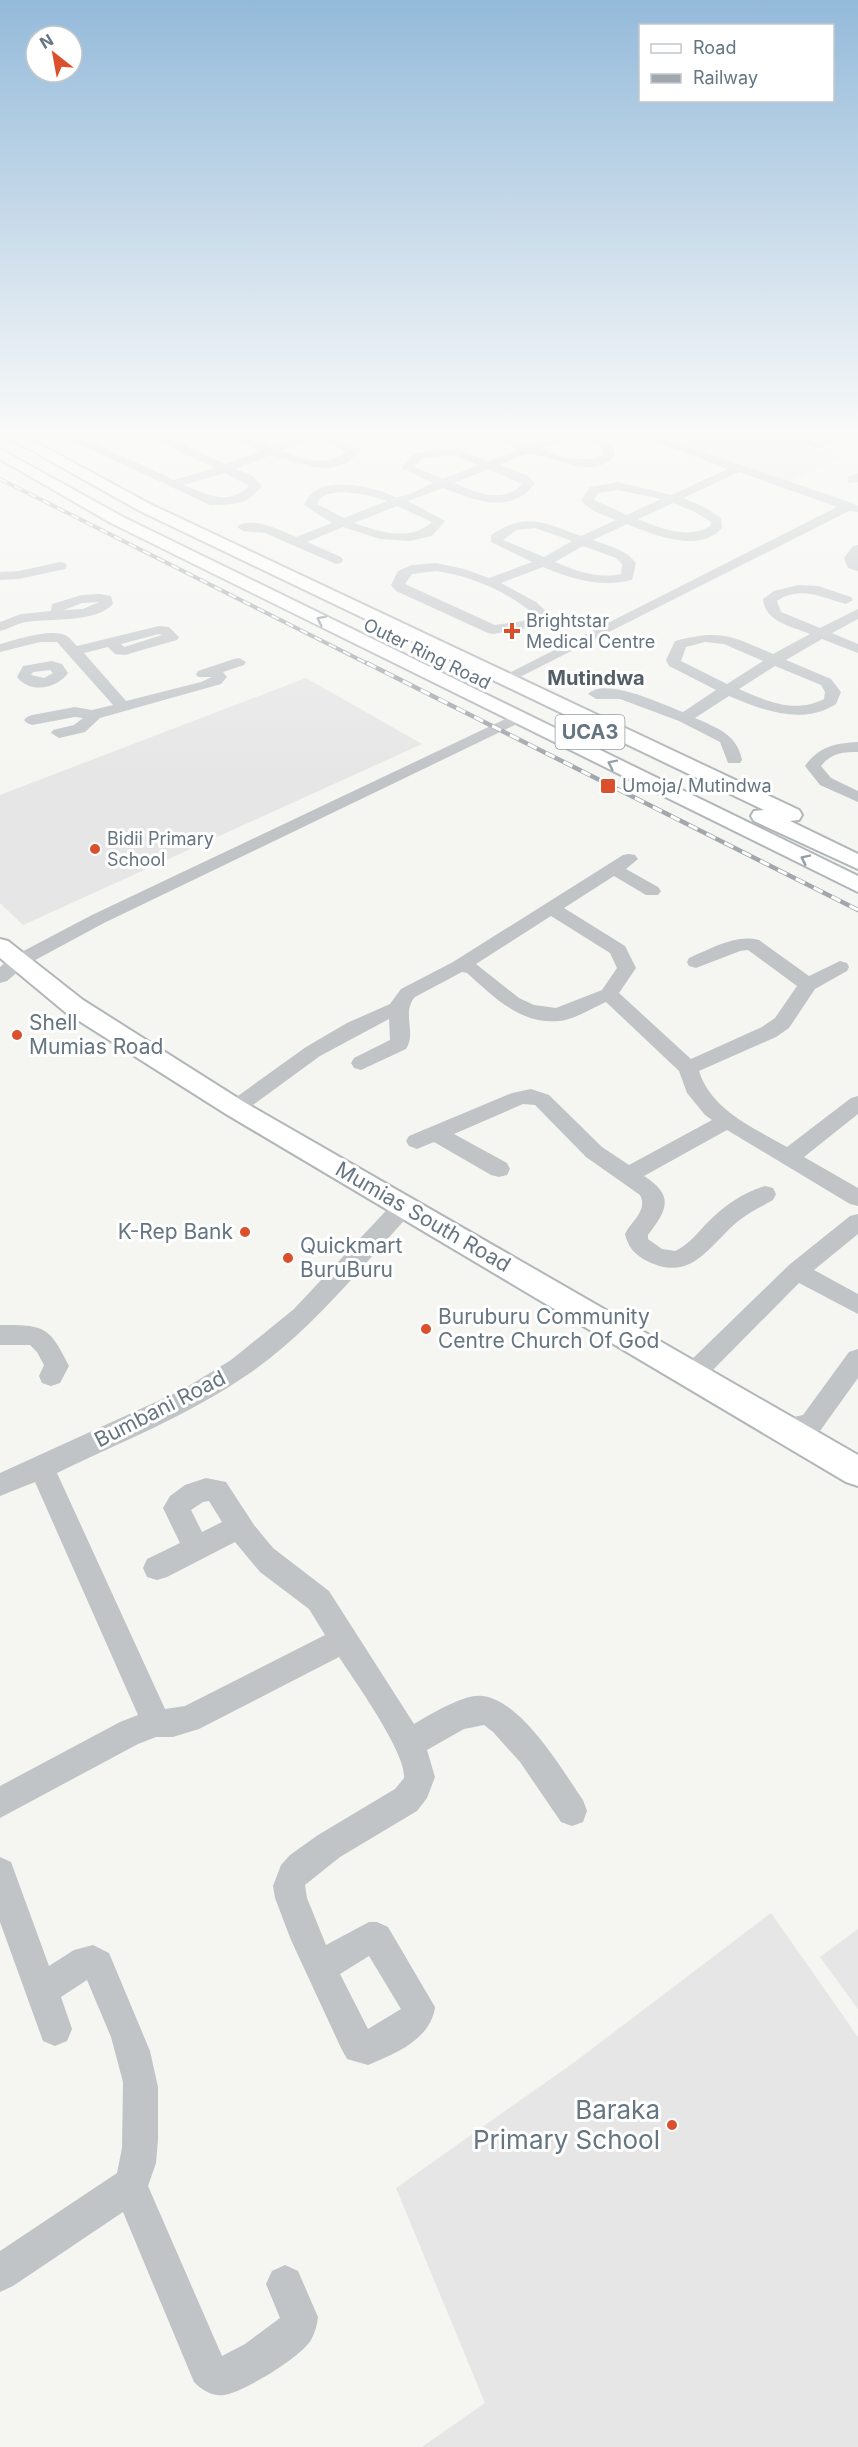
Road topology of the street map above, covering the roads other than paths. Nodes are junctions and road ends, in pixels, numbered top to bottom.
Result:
1 (172, 547) edge
2 (216, 547) edge
3 (221, 547) edge
4 (308, 547) edge
5 (505, 547) edge
6 (573, 547) edge
7 (600, 547) edge
8 (774, 547) edge
9 (858, 549) edge
10 (336, 560) dead end
11 (541, 562) junction
12 (60, 566) dead end
13 (858, 567) edge
14 (0, 576) edge
15 (489, 584) junction
16 (846, 600) dead end
17 (858, 613) edge
18 (58, 614) dead end
19 (7, 623) edge
20 (819, 635) junction
21 (40, 638) junction
22 (111, 642) dead end
23 (858, 649) edge
24 (5, 653) edge
25 (80, 656) junction
26 (774, 660) junction
27 (239, 662) dead end
28 (506, 680) junction
29 (728, 689) junction
30 (596, 694) dead end
31 (120, 703) junction
32 (92, 715) junction
33 (518, 718) junction
34 (684, 718) junction
35 (59, 733) junction
36 (858, 747) edge
37 (69, 749) dead end
38 (734, 760) dead end
39 (858, 797) edge
40 (858, 847) edge
41 (858, 862) edge
42 (858, 885) edge
43 (652, 891) dead end
44 (551, 908) junction
45 (696, 962) dead end
46 (460, 966) junction
47 (840, 968) dead end
48 (12, 969) edge
49 (808, 985) junction
50 (609, 994) junction
51 (398, 1008) junction
52 (361, 1063) dead end
53 (688, 1068) junction
54 (858, 1103) edge
55 (235, 1108) junction
56 (727, 1121) junction
57 (789, 1157) junction
58 (499, 1169) dead end
59 (628, 1175) junction
60 (765, 1194) dead end
61 (858, 1198) edge
62 (404, 1206) junction
63 (858, 1222) edge
64 (797, 1271) junction
65 (858, 1305) edge
66 (0, 1335) edge
67 (858, 1345) edge
68 (858, 1352) edge
69 (858, 1359) edge
70 (693, 1374) junction
71 (51, 1376) dead end
72 (784, 1429) junction
73 (42, 1468) junction
74 (858, 1472) edge
75 (0, 1485) edge
76 (240, 1526) junction
77 (196, 1547) junction
78 (157, 1568) dead end
79 (343, 1641) junction
80 (156, 1723) junction
81 (409, 1744) junction
82 (0, 1803) edge
83 (572, 1811) dead end
84 (0, 1873) edge
85 (321, 1967) dead end
86 (42, 1990) junction
87 (55, 2029) dead end
88 (130, 2186) junction
89 (0, 2273) edge
90 (285, 2284) dead end

33 -> 1 main road, Outer Ring Road / UCA3
2 - 41 main road, Outer Ring Road / UCA3
3 - 28 main road, UCA3
4 - 10 street
5 - 11 street
6 - 11 street
7 - 11 street
8 - 28 street
9 - 13 street
11 - 15 street
12 - 14 street
15 - 15 street
16 - 20 street
17 - 20 street
18 - 19 street
19 - 21 street
20 - 23 street
20 - 26 street
21 - 24 street
21 - 25 street
22 - 25 street
24 - 25 street
25 - 31 street
26 - 29 street
26 - 29 street
26 - 29 street
27 - 31 street
28 - 40 main road, UCA3
29 - 34 street
30 - 34 street
31 - 32 street
32 - 35 street
32 - 35 street
42 -> 33 main road, Outer Ring Road / UCA3
33 - 48 street
34 - 38 street
35 - 37 street
36 - 39 street
43 - 44 street
44 - 46 street
44 - 50 street
45 - 49 street
46 - 50 street
46 - 51 street
47 - 49 street
48 - 55 main road, Mumias South Road
49 - 53 street
50 - 53 street
51 - 52 street
51 - 55 street
53 - 56 street
54 - 57 street
55 - 62 main road, Mumias South Road
56 - 57 street
56 - 59 street
57 - 61 street
58 - 59 street
59 - 60 street
62 - 70 main road, Mumias South Road
62 - 73 street, Bumbani Road
63 - 64 street
64 - 65 street
64 - 70 street
66 - 71 street
67 - 68 street
69 - 72 street
70 - 72 main road, Mumias South Road
72 - 74 main road, Mumias South Road
73 - 75 street, Bumbani Road
73 - 80 street
76 - 77 street
76 - 77 street
76 - 79 street
77 - 78 street
79 - 80 street
79 - 81 street
80 - 82 street
81 - 83 street
81 - 85 street
84 - 86 street
86 - 87 street
86 - 88 street
88 - 89 street
88 - 90 street

